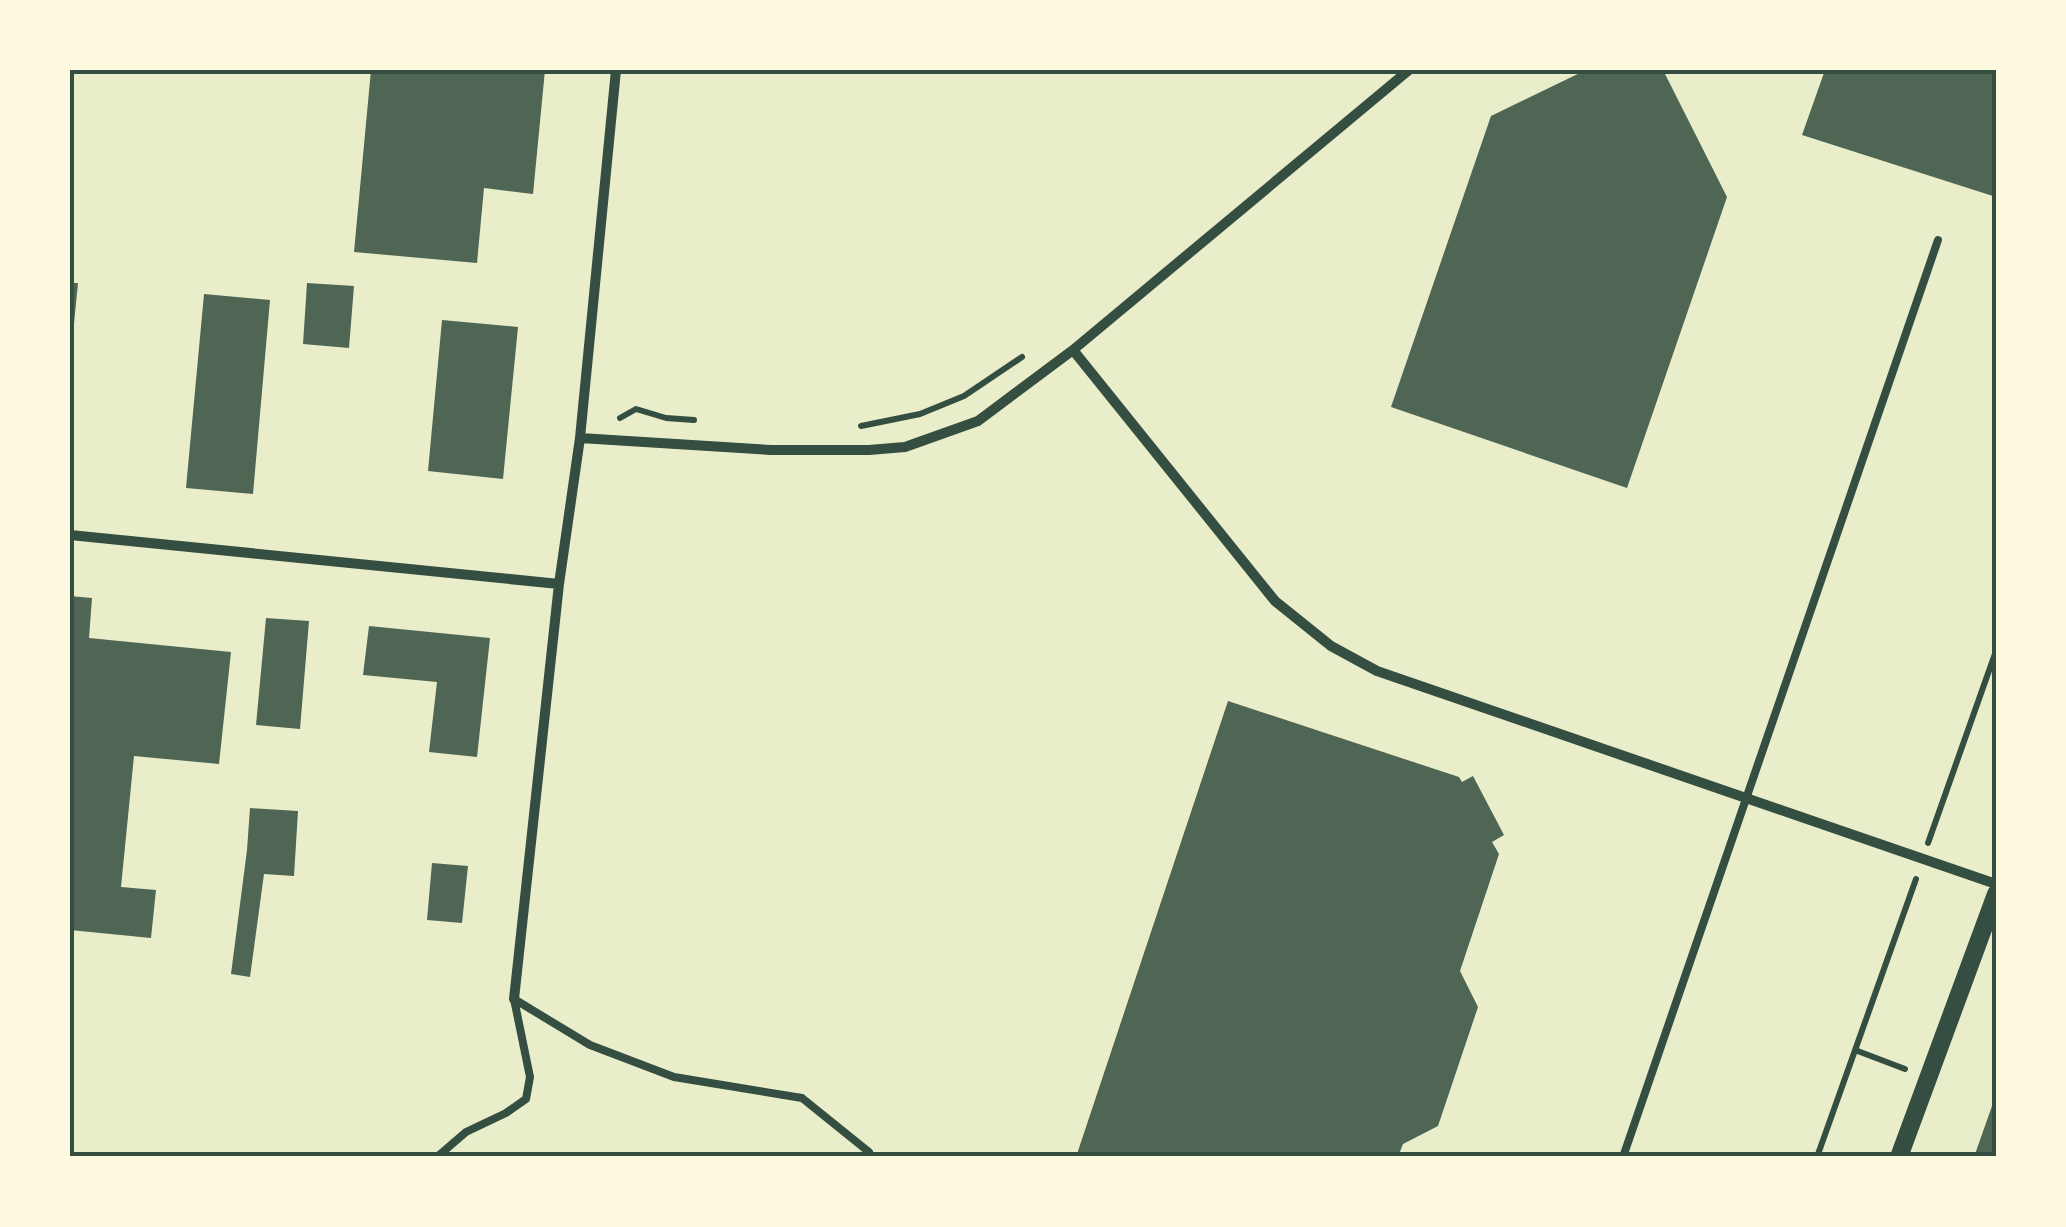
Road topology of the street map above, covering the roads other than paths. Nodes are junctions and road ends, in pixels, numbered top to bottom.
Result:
1 (616, 70) edge
2 (1410, 70) edge
3 (1938, 240) dead end
4 (1073, 350) junction
5 (580, 438) junction
6 (70, 535) edge
7 (560, 584) junction
8 (1745, 798) junction
9 (1996, 884) edge
10 (1996, 894) edge
11 (514, 999) junction
12 (437, 1157) edge
13 (871, 1157) edge
14 (1622, 1157) edge
15 (1899, 1157) edge

1 - 5 street
2 - 4 street
3 - 8 lane
4 - 5 street
4 - 8 street
5 - 7 street
6 - 7 street
7 - 11 street
8 - 9 street
8 - 14 lane
10 - 15 street
11 - 12 lane
11 - 13 lane

